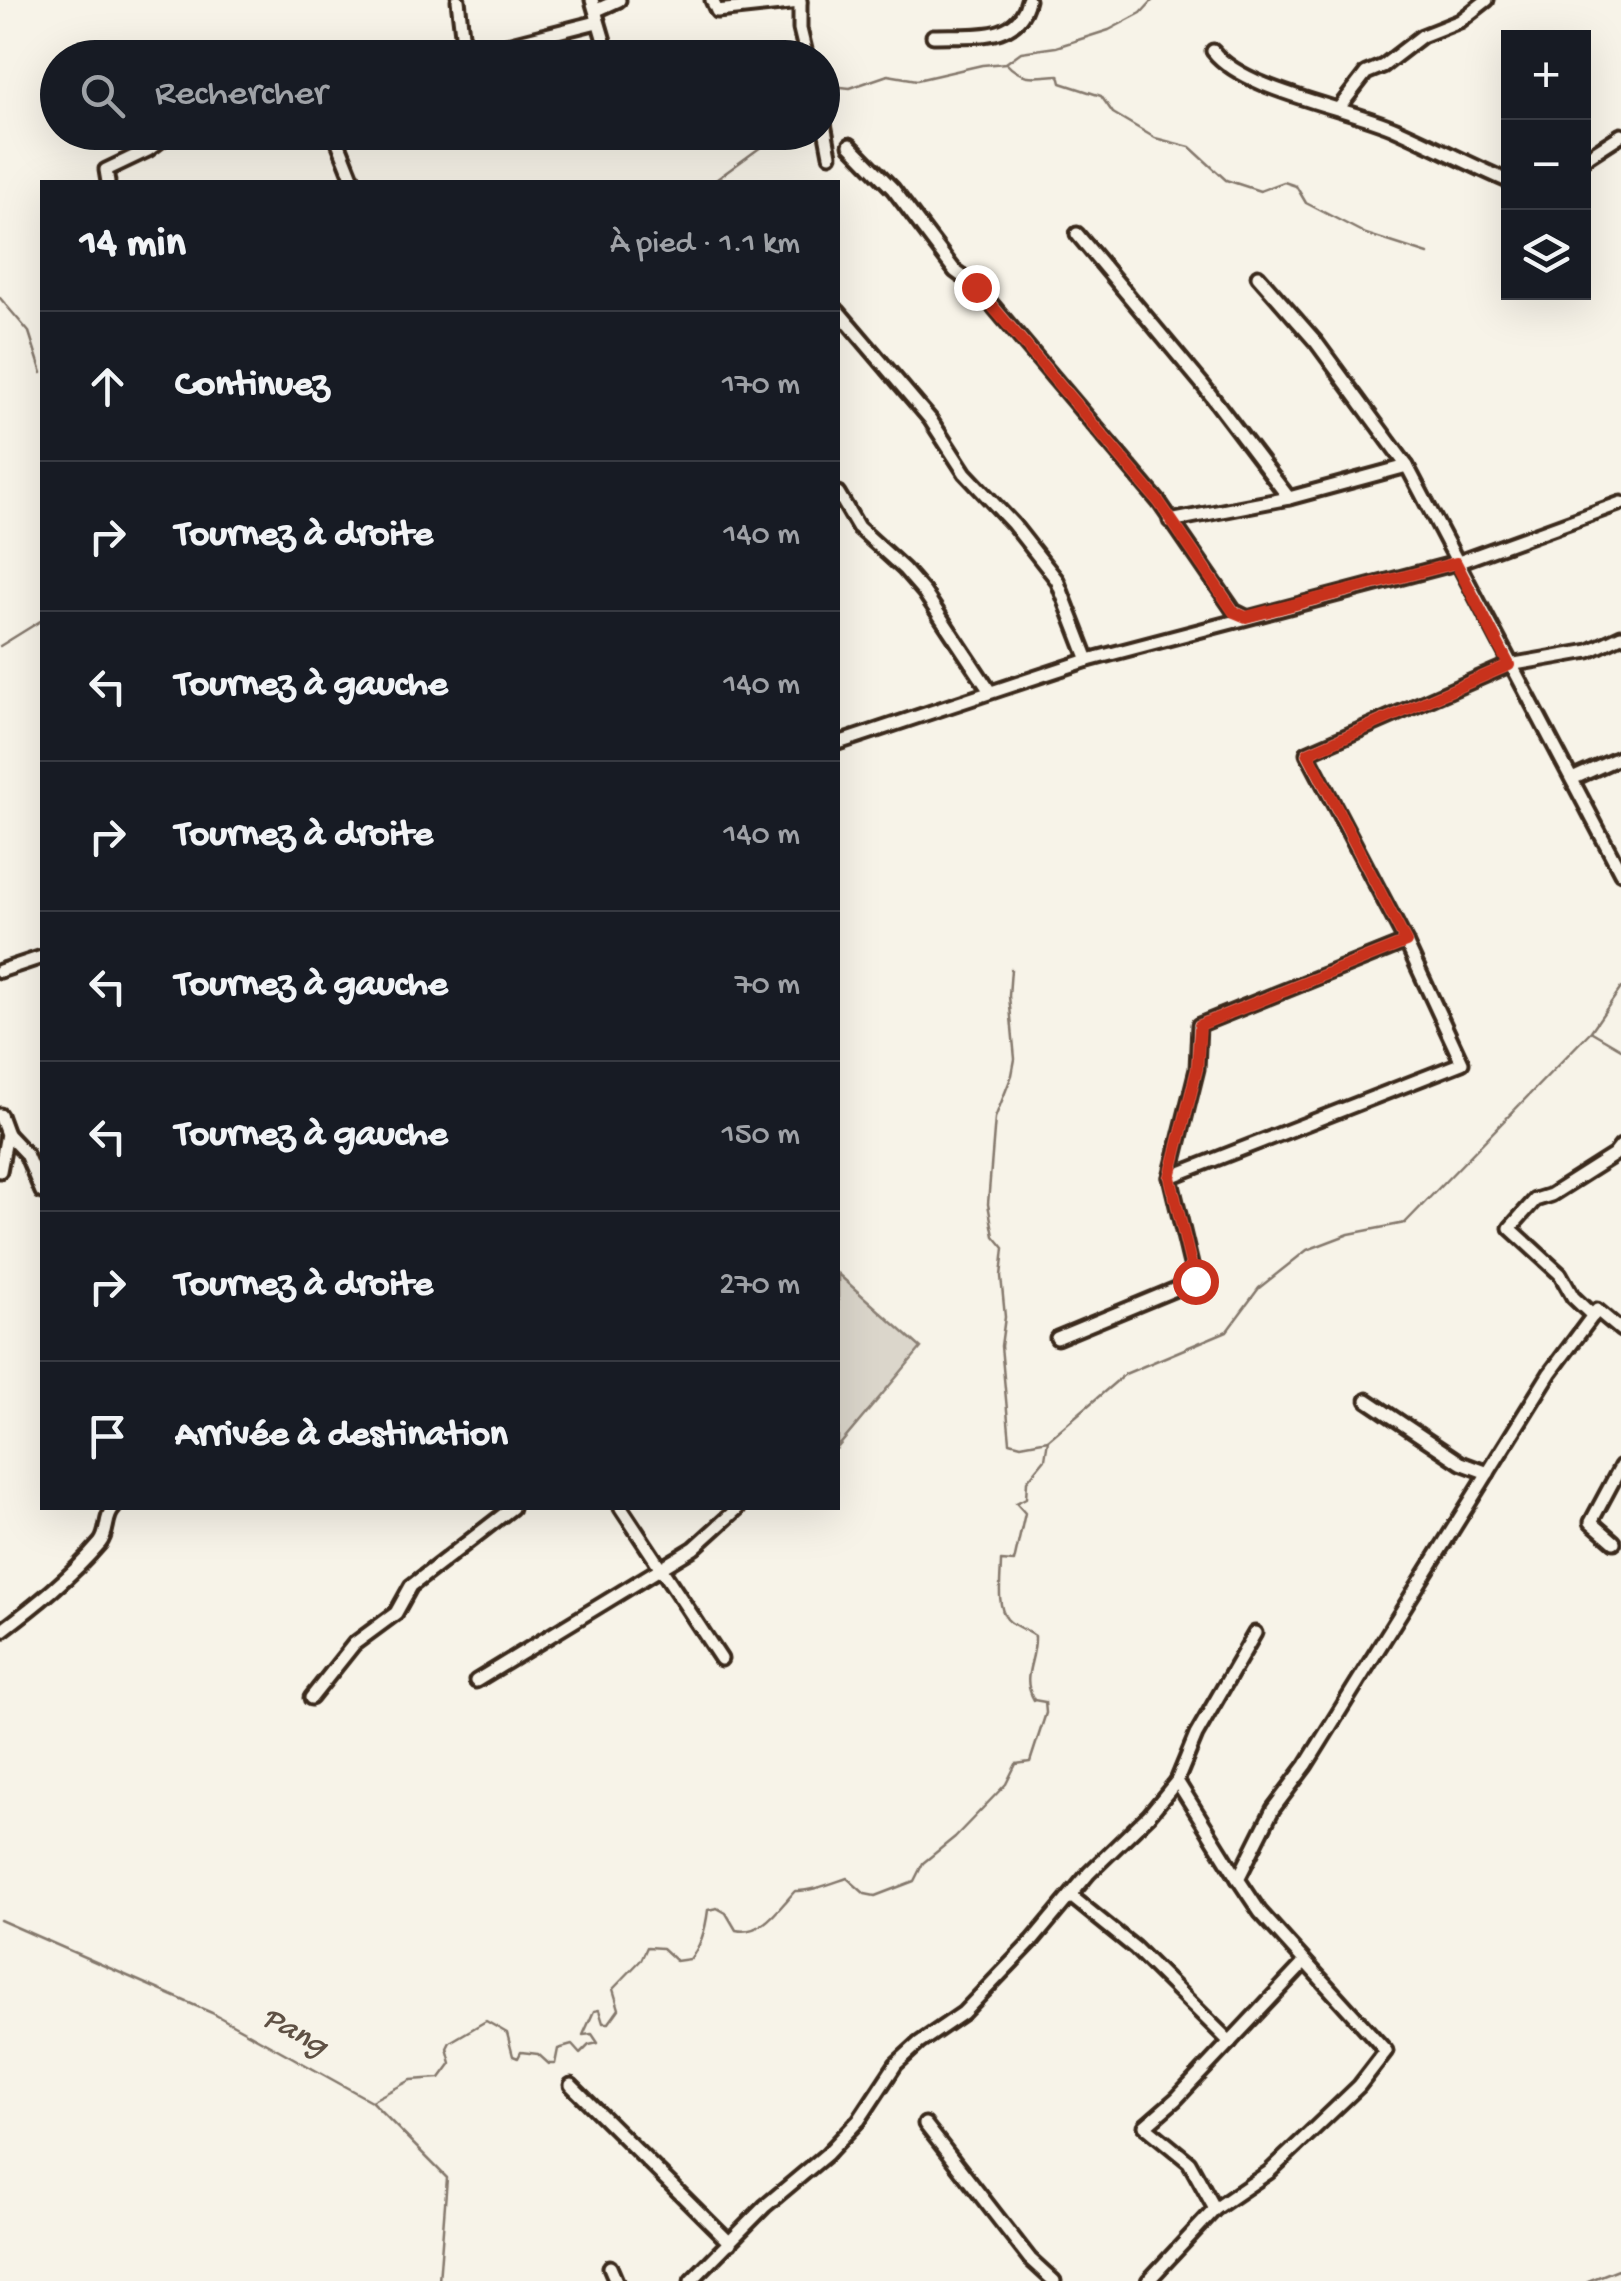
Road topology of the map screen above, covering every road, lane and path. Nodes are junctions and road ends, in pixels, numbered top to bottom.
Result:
1 (458, 0) edge
2 (619, 0) edge
3 (712, 0) edge
4 (1028, 0) edge
5 (1487, 0) edge
6 (800, 1) edge
7 (596, 11) edge
8 (932, 36) dead end
9 (464, 40) edge
10 (514, 40) edge
11 (604, 40) edge
12 (803, 40) edge
13 (1213, 51) dead end
14 (1339, 108) junction
15 (1621, 135) edge
16 (850, 146) dead end
17 (148, 150) edge
18 (341, 150) edge
19 (829, 150) edge
20 (830, 154) dead end
21 (1591, 154) edge
22 (1501, 179) edge
23 (108, 180) edge
24 (353, 180) edge
25 (1077, 234) dead end
26 (1258, 276) dead end
27 (840, 312) edge
28 (1407, 466) junction
29 (840, 496) edge
30 (1290, 498) junction
31 (1621, 503) edge
32 (1170, 521) junction
33 (1456, 563) junction
34 (1246, 617) junction
35 (1621, 636) edge
36 (1088, 660) junction
37 (1509, 665) junction
38 (989, 690) junction
39 (840, 742) edge
40 (1621, 757) edge
41 (1572, 779) junction
42 (1621, 873) edge
43 (1406, 942) junction
44 (40, 958) edge
45 (0, 971) edge
46 (0, 1115) edge
47 (7, 1134) junction
48 (1619, 1154) edge
49 (0, 1171) edge
50 (1170, 1177) junction
51 (40, 1187) edge
52 (1593, 1316) junction
53 (1621, 1330) edge
54 (1057, 1338) dead end
55 (1368, 1400) dead end
56 (1621, 1466) edge
57 (1488, 1473) junction
58 (112, 1510) edge
59 (509, 1510) edge
60 (622, 1510) edge
61 (736, 1510) edge
62 (1614, 1542) dead end
63 (661, 1567) junction
64 (0, 1632) edge
65 (1255, 1633) dead end
66 (720, 1659) dead end
67 (476, 1682) dead end
68 (311, 1698) dead end
69 (1177, 1781) junction
70 (1238, 1879) junction
71 (1072, 1896) junction
72 (1305, 1962) junction
73 (1230, 2042) junction
74 (570, 2085) dead end
75 (926, 2124) dead end
76 (1216, 2209) junction
77 (730, 2243) junction
78 (610, 2267) dead end
79 (616, 2281) edge
80 (691, 2281) edge
81 (1054, 2281) edge
82 (1148, 2281) edge

1 - 9 street
2 - 7 street
3 - 6 street
4 - 8 street
5 - 14 street
6 - 12 street
7 - 10 street
7 - 11 street
13 - 14 street
14 - 22 street
15 - 21 street
16 - 32 street
17 - 23 street
18 - 24 street
19 - 20 street
25 - 30 street
26 - 28 street
27 - 36 street
28 - 30 street
28 - 33 street
29 - 38 street
30 - 32 street
31 - 33 street
32 - 34 street
33 - 34 street
33 - 37 street
34 - 36 street
35 - 37 street
36 - 38 street
37 - 41 street
37 - 43 street
38 - 39 street
40 - 41 street
41 - 42 street
43 - 50 street
43 - 50 street
44 - 45 street
46 - 47 street
47 - 49 street
47 - 51 street
48 - 52 street
50 - 54 street
52 - 53 street
52 - 57 street
55 - 57 street
56 - 62 street
57 - 70 street
58 - 64 street
59 - 68 street
60 - 63 street
61 - 63 street
63 - 66 street
63 - 67 street
65 - 69 street
69 - 70 street
69 - 71 street
70 - 72 street
71 - 73 street
71 - 77 street
72 - 73 street
72 - 76 street
73 - 76 street
74 - 77 street
75 - 81 street
76 - 82 street
77 - 80 street
78 - 79 street

